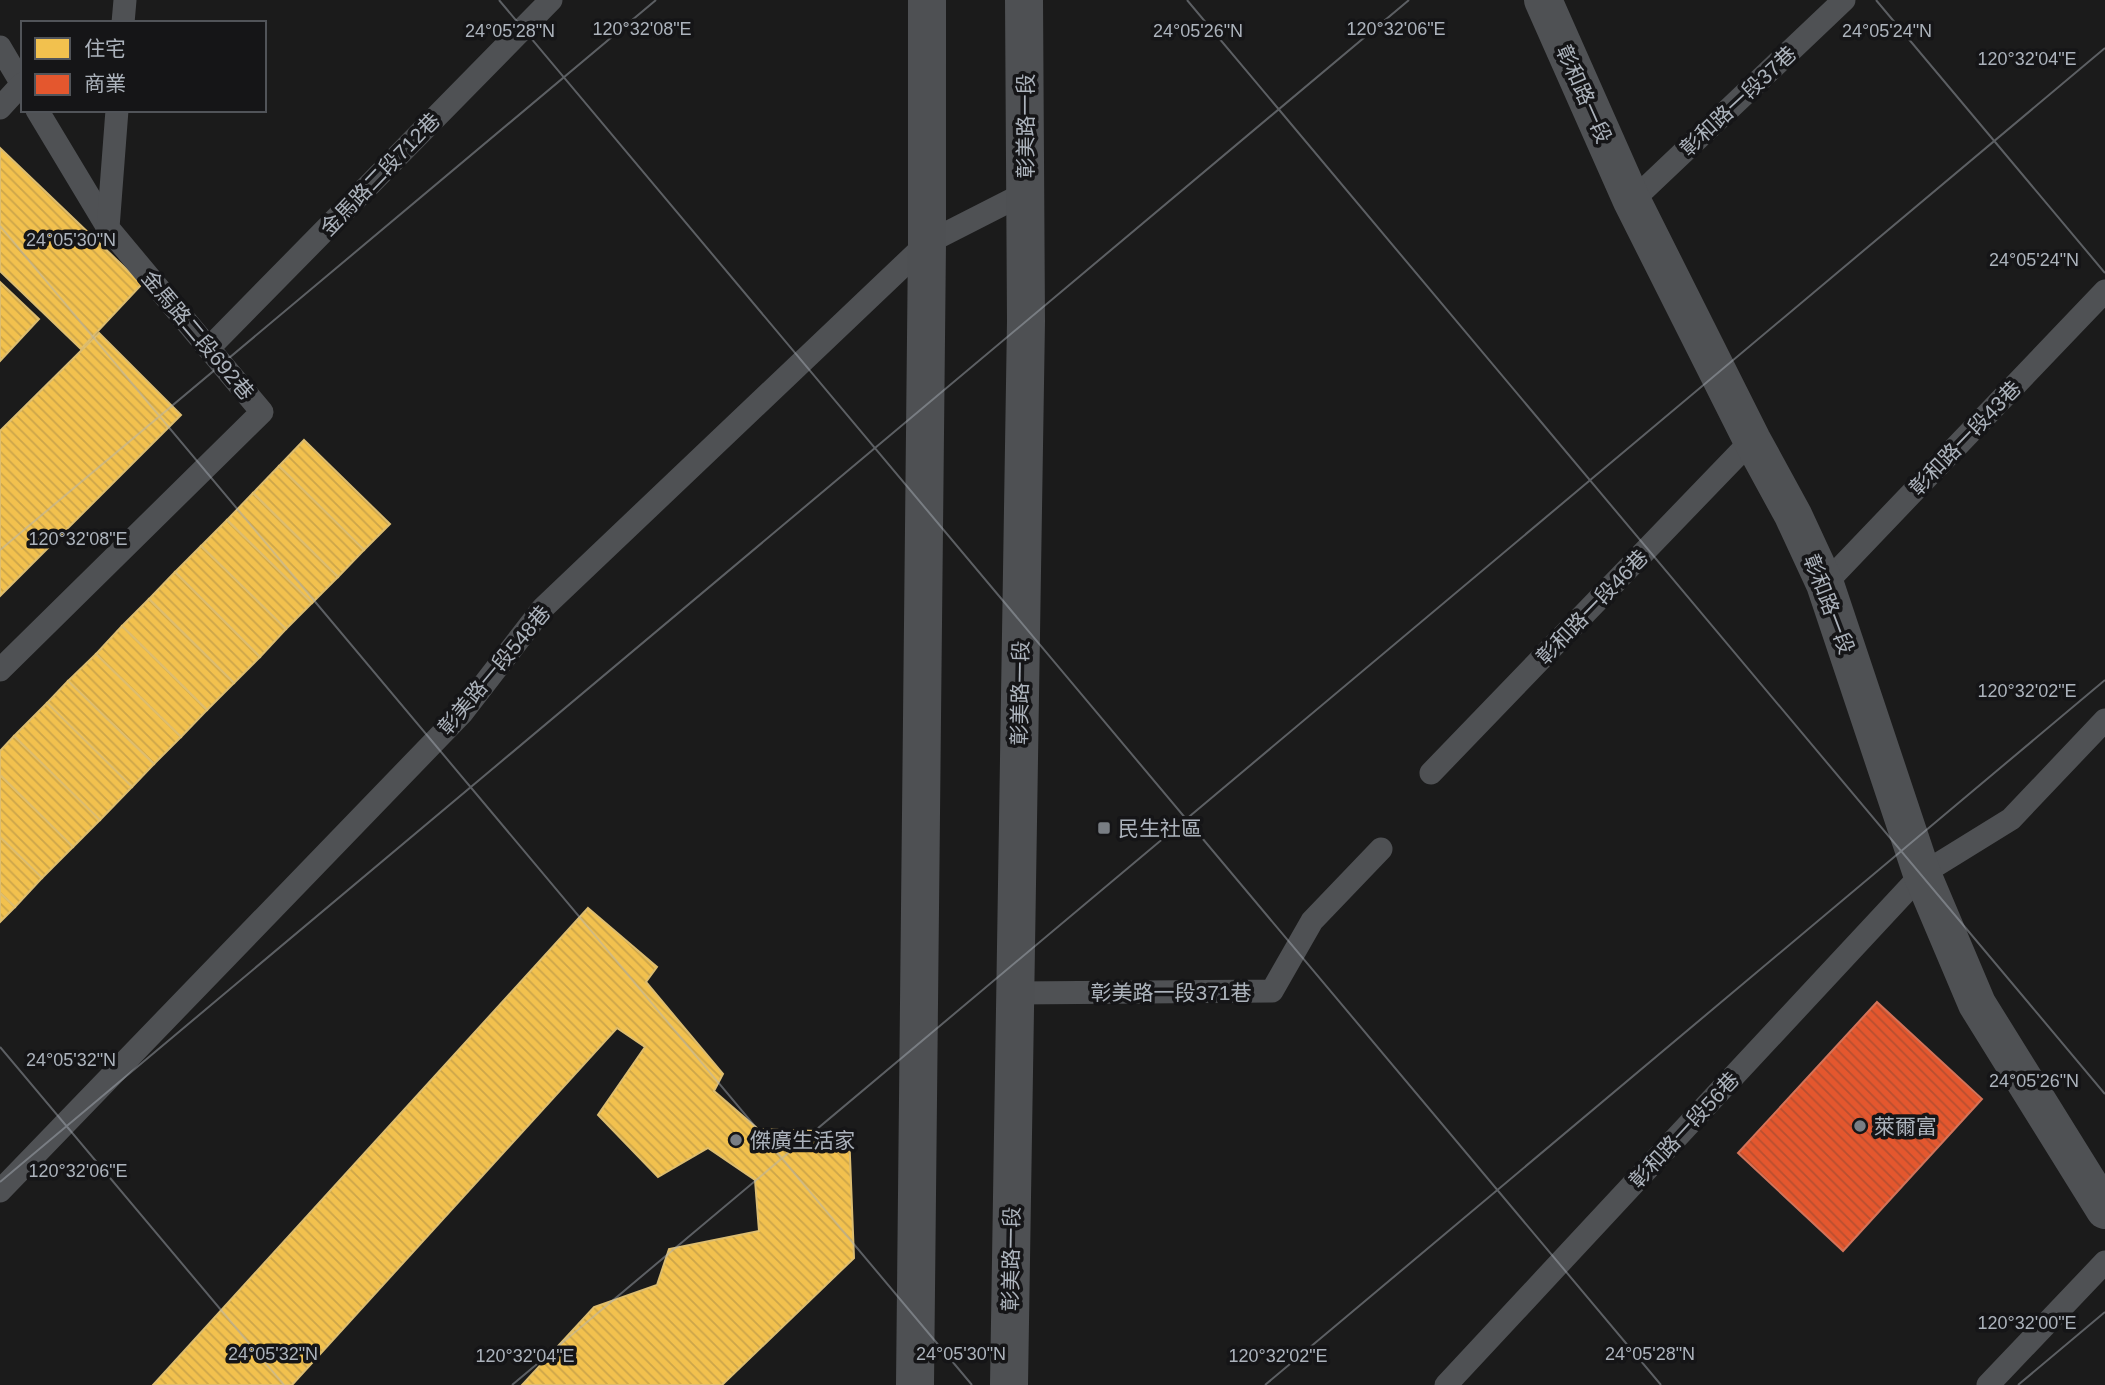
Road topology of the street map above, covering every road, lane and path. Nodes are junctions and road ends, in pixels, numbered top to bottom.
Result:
1 (125, 0) edge
2 (551, 0) edge
3 (927, 0) edge
4 (1024, 0) edge
5 (1543, 0) edge
6 (1844, 0) edge
7 (123, 21) edge
8 (0, 47) edge
9 (21, 83) edge
10 (21, 86) edge
11 (0, 108) edge
12 (38, 112) edge
13 (117, 112) edge
14 (1025, 193) junction
15 (1632, 201) junction
16 (108, 228) junction
17 (927, 243) junction
18 (2105, 291) edge
19 (209, 348) junction
20 (1752, 440) junction
21 (1825, 584) junction
22 (0, 670) edge
23 (2105, 720) edge
24 (1431, 773) dead end
25 (1381, 849) dead end
26 (1923, 874) junction
27 (1015, 993) junction
28 (0, 1191) edge
29 (2105, 1210) edge
30 (2105, 1262) edge
31 (915, 1385) edge
32 (1009, 1385) edge
33 (1446, 1385) edge
34 (1988, 1385) edge

1 - 7 lane
2 - 19 lane, 金馬路二段712巷
3 - 17 main road
4 - 14 main road, 彰美路一段
5 - 15 street, 彰和路一段
6 - 15 lane, 彰和路一段37巷
8 - 9 lane
10 - 11 lane
12 - 16 lane, 金馬路二段692巷
13 - 16 lane
14 - 17 lane, 彰美路一段548巷
14 - 27 main road, 彰美路一段
15 - 20 street, 彰和路一段
16 - 19 lane, 金馬路二段692巷
17 - 28 lane, 彰美路一段548巷
17 - 31 main road
18 - 21 lane, 彰和路一段43巷
19 - 22 lane, 金馬路二段692巷
20 - 21 street, 彰和路一段
20 - 24 lane, 彰和路一段46巷
21 - 26 street, 彰和路一段
23 - 26 lane, 彰和路一段56巷
25 - 27 lane, 彰美路一段371巷
26 - 29 street, 彰和路一段
26 - 33 lane, 彰和路一段56巷
27 - 32 main road, 彰美路一段
30 - 34 lane

